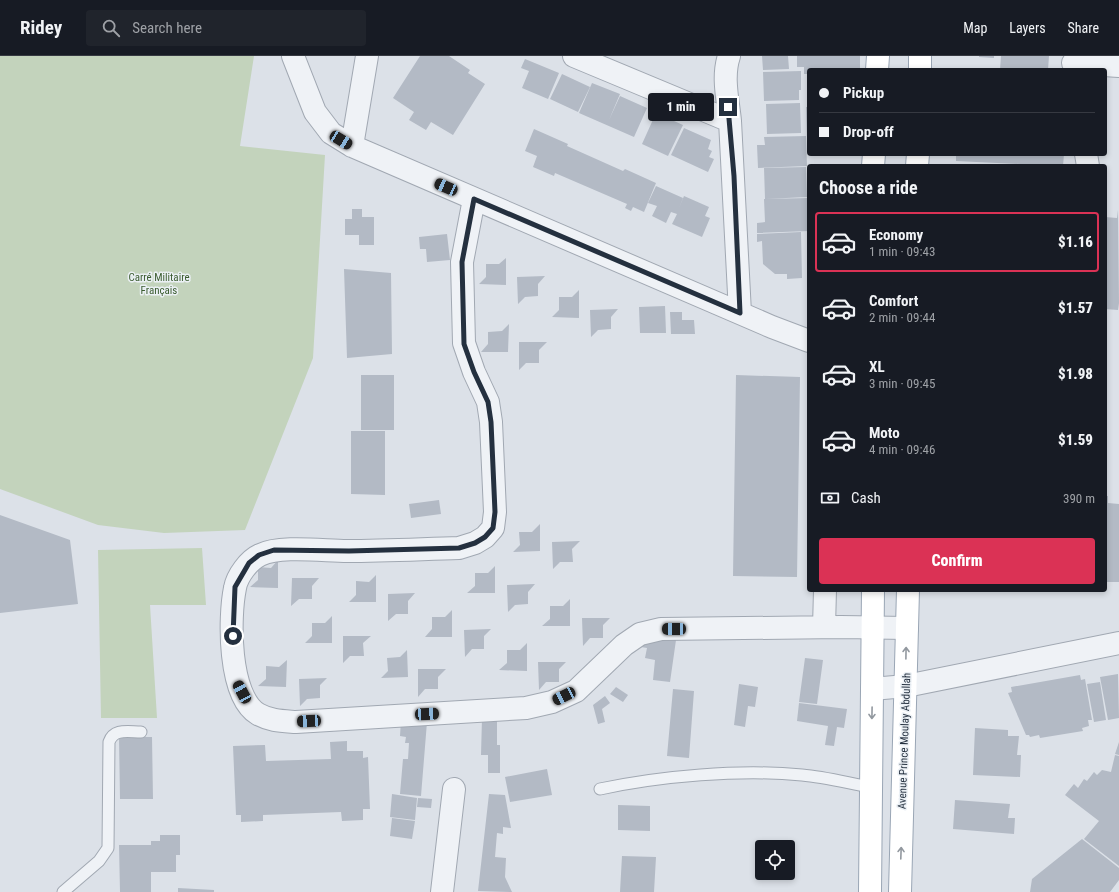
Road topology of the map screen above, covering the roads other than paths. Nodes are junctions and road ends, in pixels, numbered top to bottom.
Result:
1 (293, 56) edge
2 (367, 56) edge
3 (574, 56) edge
4 (729, 56) edge
5 (878, 56) edge
6 (920, 56) edge
7 (1073, 63) edge
8 (1119, 66) edge
9 (877, 68) edge
10 (920, 68) edge
11 (730, 121) junction
12 (352, 146) junction
13 (474, 199) junction
14 (740, 313) junction
15 (807, 340) edge
16 (824, 592) edge
17 (873, 592) edge
18 (908, 592) edge
19 (824, 627) junction
20 (872, 627) junction
21 (907, 628) junction
22 (1119, 643) edge
23 (906, 686) junction
24 (872, 689) junction
25 (141, 732) dead end
26 (871, 788) junction
27 (454, 789) dead end
28 (600, 789) dead end
29 (63, 892) edge
30 (442, 892) edge
31 (870, 892) edge
32 (900, 892) edge

1 - 12 street
2 - 12 street
3 - 11 street
4 - 11 street
5 - 9 main road
6 - 10 main road
7 - 8 street
11 - 14 street
12 - 13 street
13 - 14 street
13 - 19 street
14 - 15 street
16 - 19 street
17 - 20 main road
18 - 21 main road, Avenue Prince Moulay Abdullah
19 - 20 street
20 - 21 street
20 - 24 main road
23 -> 21 main road, Avenue Prince Moulay Abdullah
22 - 23 street
23 - 24 street
32 -> 23 main road, Avenue Prince Moulay Abdullah
24 -> 26 main road
25 - 29 lane
26 - 28 lane
26 - 31 main road
27 - 30 street

